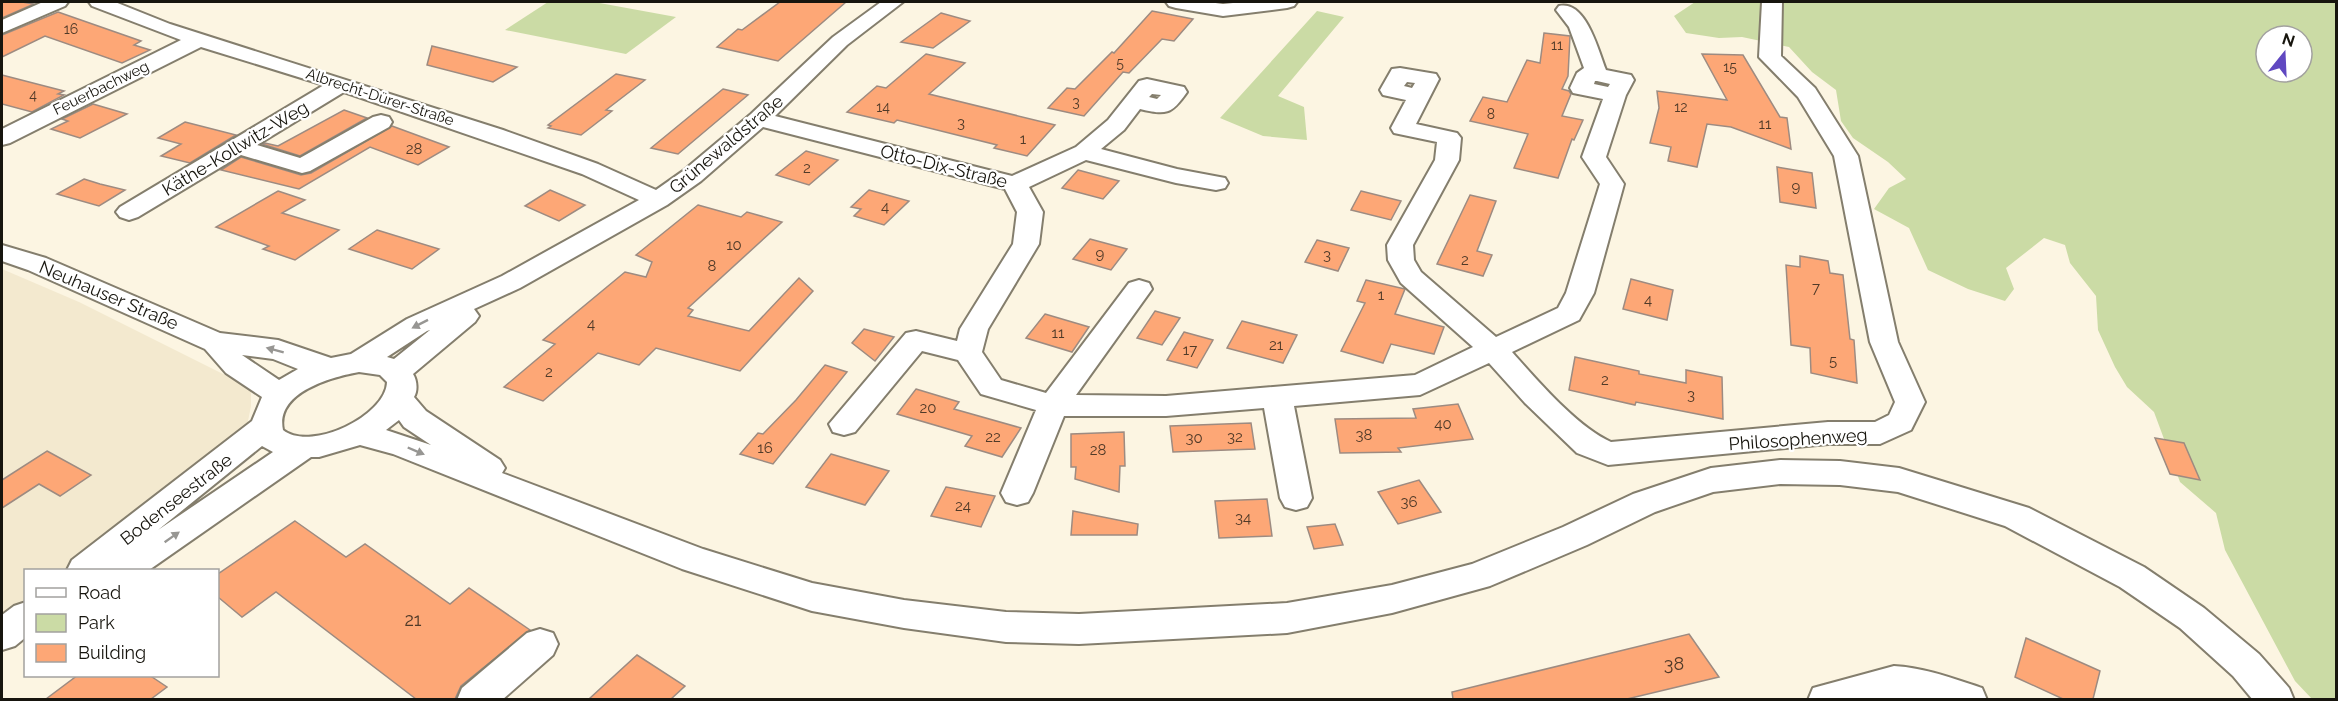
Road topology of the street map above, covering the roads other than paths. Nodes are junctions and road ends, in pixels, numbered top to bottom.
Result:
1 (58, 2) edge
2 (99, 2) edge
3 (893, 2) edge
4 (1176, 2) edge
5 (1287, 2) edge
6 (1772, 2) edge
7 (1566, 10) dead end
8 (2, 27) edge
9 (200, 39) junction
10 (341, 95) junction
11 (1419, 96) dead end
12 (1135, 101) dead end
13 (759, 119) junction
14 (381, 122) dead end
15 (2, 138) edge
16 (245, 149) junction
17 (1084, 152) junction
18 (1216, 183) dead end
19 (1016, 184) junction
20 (657, 200) junction
21 (129, 212) dead end
22 (2, 254) edge
23 (511, 282) junction
24 (1139, 289) dead end
25 (1493, 349) junction
26 (220, 350) junction
27 (968, 353) junction
28 (359, 362) junction
29 (331, 368) junction
30 (398, 386) junction
31 (281, 396) junction
32 (1277, 397) junction
33 (1053, 405) junction
34 (844, 424) dead end
35 (267, 425) junction
36 (360, 434) junction
37 (302, 448) junction
38 (525, 493) junction
39 (1017, 493) dead end
40 (1296, 498) dead end
41 (85, 569) edge
42 (125, 569) edge
43 (24, 618) edge
44 (2, 635) edge
45 (24, 638) edge
46 (540, 644) dead end
47 (2, 653) edge
48 (475, 699) edge
49 (1826, 699) edge
50 (1969, 699) edge
51 (2276, 699) edge

1 - 8 street
2 - 9 street, Albrecht-Dürer-Straße
3 - 13 street, Grünewaldstraße
4 - 5 street
6 - 25 street, Philosophenweg
7 - 25 street
9 - 10 street, Albrecht-Dürer-Straße
9 - 15 street, Feuerbachweg
10 - 16 street, Käthe-Kollwitz-Weg
10 - 20 street, Albrecht-Dürer-Straße
11 - 25 street, Philosophenweg
12 - 17 street
13 - 19 street, Otto-Dix-Straße
13 - 20 street, Grünewaldstraße
14 - 16 street
16 - 21 street, Käthe-Kollwitz-Weg
17 - 18 street
17 - 19 street
19 - 27 street, Otto-Dix-Straße
20 - 23 street, Grünewaldstraße
22 - 26 street, Neuhauser Straße
23 -> 28 street, Grünewaldstraße
23 - 30 street, Grünewaldstraße
24 - 33 street
25 - 32 street
29 -> 26 street, Neuhauser Straße
26 - 31 street, Neuhauser Straße
27 - 33 street
27 - 34 street
28 - 29 street
28 - 30 street
29 - 31 street
30 - 36 street, Grünewaldstraße
30 - 38 street
31 - 35 street
32 - 33 street
32 - 40 street
33 - 39 street
35 - 37 street
35 - 41 street, Bodenseestraße
36 - 37 street, Grünewaldstraße
36 -> 38 street
42 -> 37 street, Bodenseestraße
38 - 51 street
43 - 44 street
45 - 47 street
46 - 48 street
49 - 50 street

